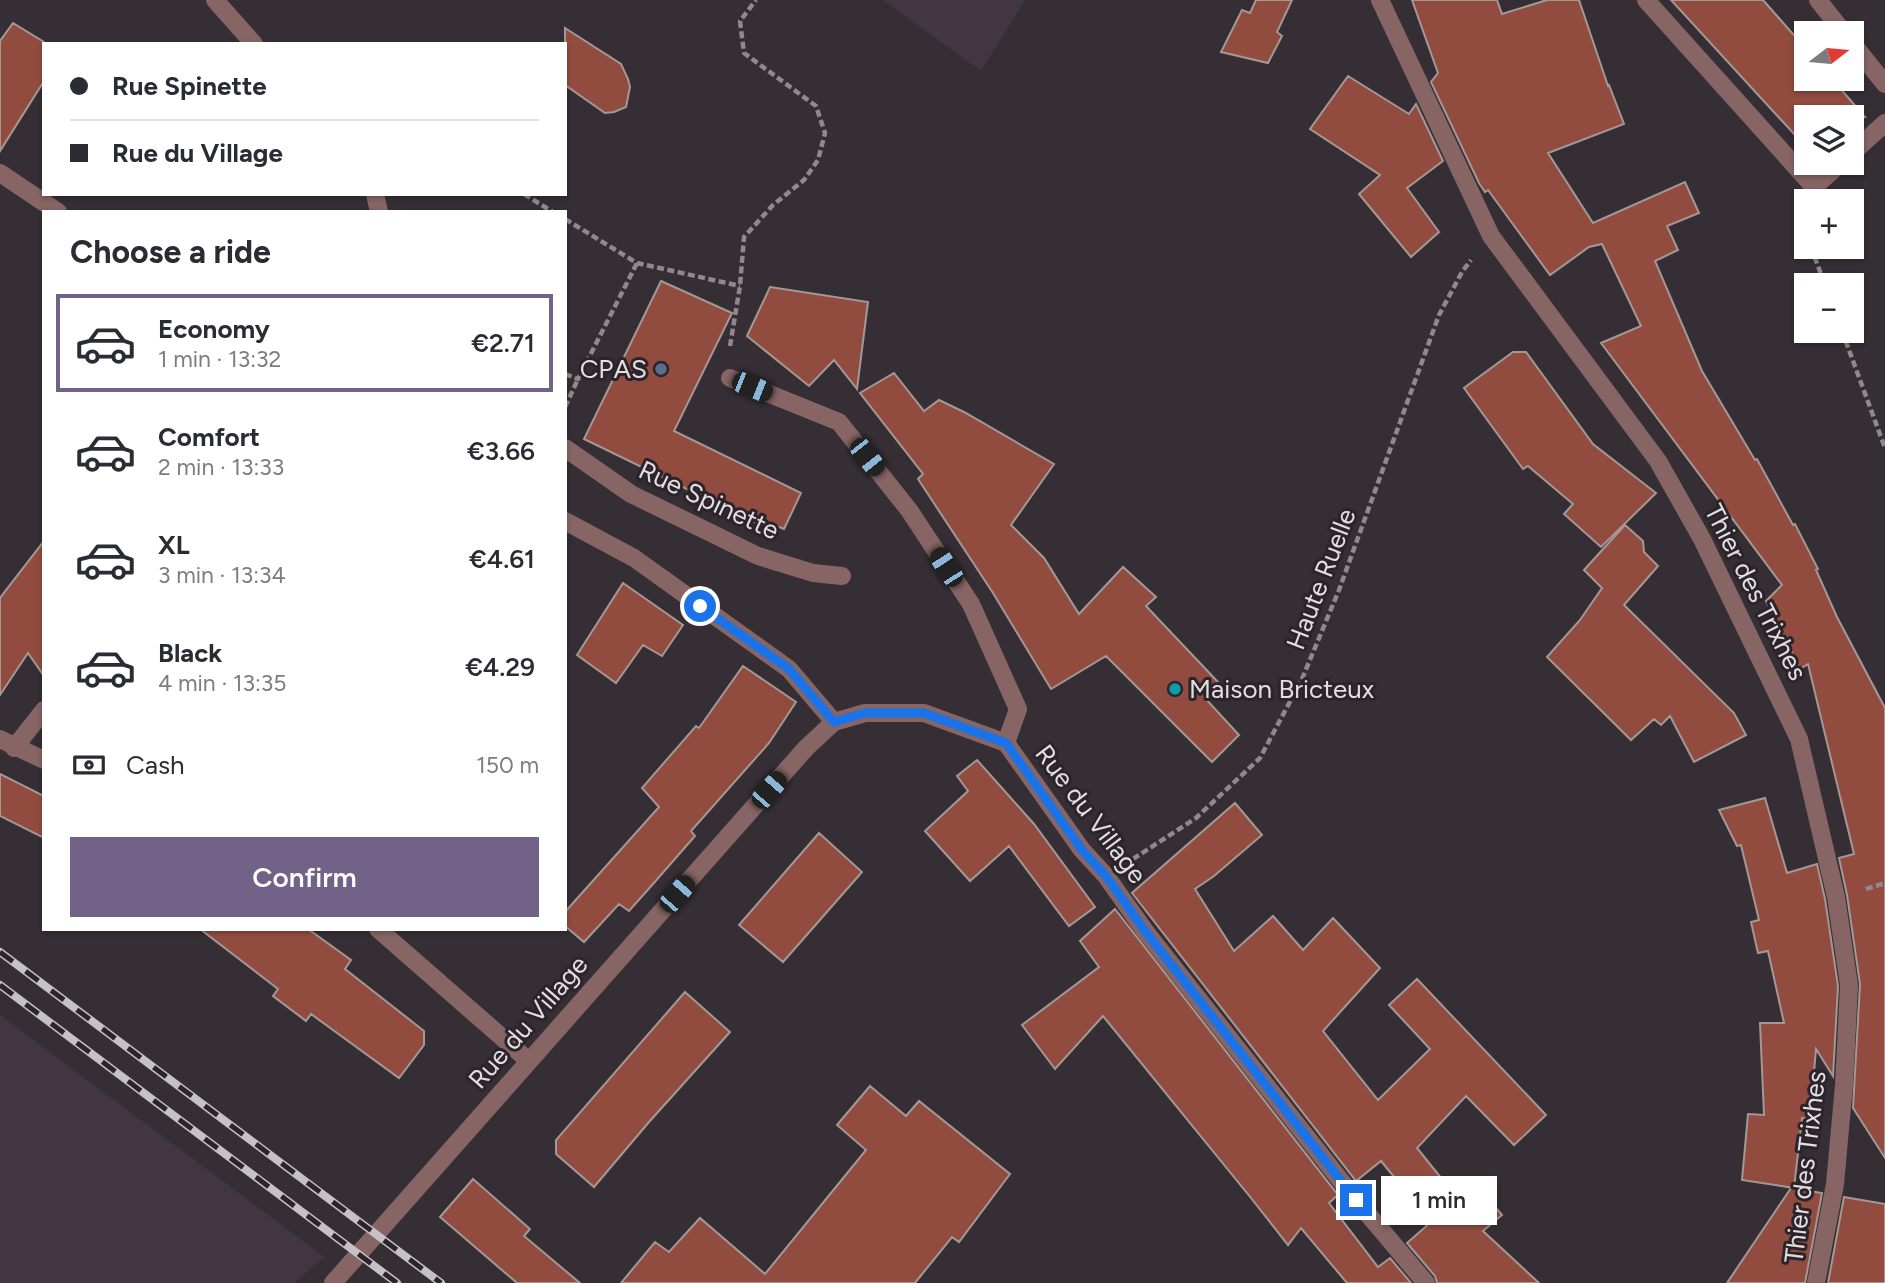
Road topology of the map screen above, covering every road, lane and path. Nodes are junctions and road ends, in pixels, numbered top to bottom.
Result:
1 (215, 0) edge
2 (756, 0) edge
3 (1380, 0) edge
4 (1646, 0) edge
5 (1818, 0) edge
6 (1835, 21) edge
7 (252, 42) edge
8 (1864, 58) edge
9 (1885, 85) edge
10 (1885, 123) edge
11 (1864, 142) edge
12 (1794, 165) edge
13 (0, 173) edge
14 (1803, 175) edge
15 (1828, 175) edge
16 (527, 196) edge
17 (55, 210) edge
18 (550, 210) edge
19 (567, 220) edge
20 (1492, 236) junction
21 (637, 263) junction
22 (740, 286) junction
23 (1846, 343) edge
24 (567, 374) edge
25 (730, 378) joint
26 (579, 379) junction
27 (567, 403) edge
28 (567, 448) edge
29 (1885, 448) edge
30 (567, 522) edge
31 (842, 576) dead end
32 (42, 712) edge
33 (834, 722) junction
34 (7, 743) edge
35 (1006, 743) junction
36 (42, 759) edge
37 (1106, 876) junction
38 (380, 931) edge
39 (529, 1061) junction
40 (333, 1283) edge
41 (1426, 1283) edge
42 (1816, 1283) edge

1 - 7 street
2 - 22 path
3 - 20 street, Thier des Trixhes
4 - 12 street
5 - 6 street
8 - 9 street
10 - 11 street
13 - 17 street
14 - 15 street
16 - 18 path
19 - 21 path
20 - 37 path, Haute Ruelle
20 - 42 street, Thier des Trixhes
21 - 22 path
21 - 26 path
22 - 25 path
23 - 29 path
24 - 26 path
25 - 35 street
26 - 27 path
28 - 31 street, Rue Spinette
30 - 33 street
32 - 34 street
33 - 35 street, Rue du Village
33 - 39 street, Rue du Village
34 - 36 street
35 - 37 street, Rue du Village
37 - 41 street, Rue du Village
38 - 39 street
39 - 40 street, Rue du Village

